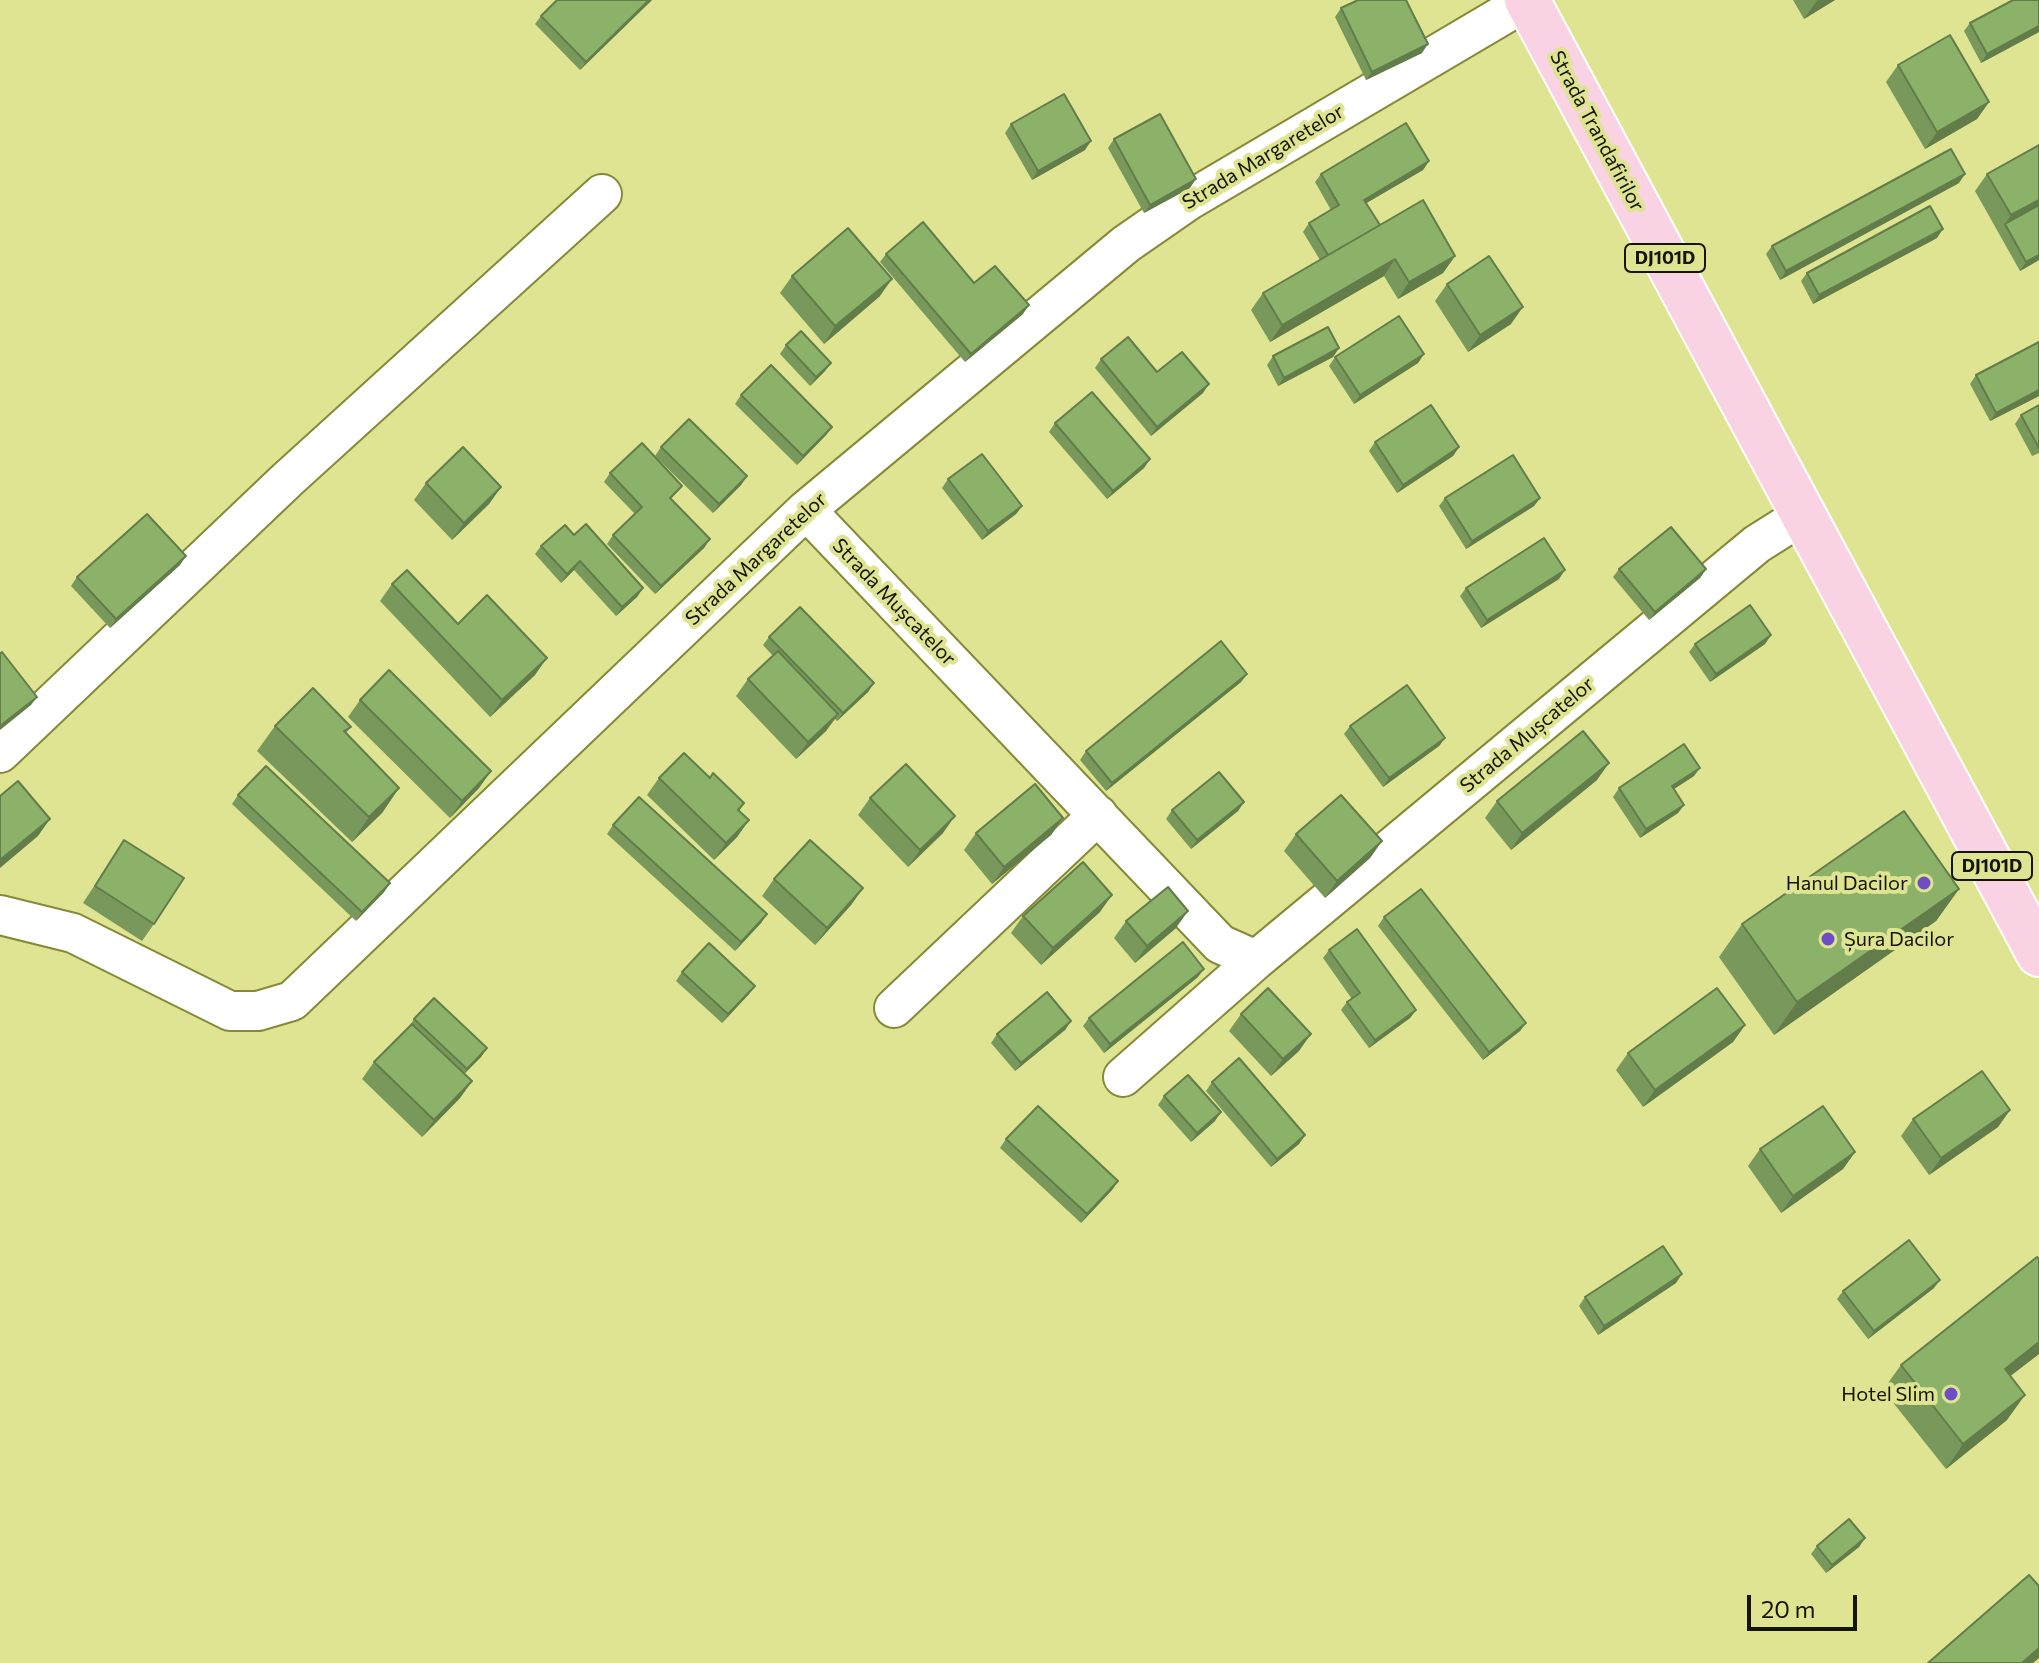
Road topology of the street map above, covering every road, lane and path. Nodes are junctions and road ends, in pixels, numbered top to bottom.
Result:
1 (1527, 0) edge
2 (602, 194) dead end
3 (806, 510) junction
4 (1803, 515) junction
5 (0, 753) edge
6 (1098, 815) junction
7 (0, 915) edge
8 (2039, 954) edge
9 (1256, 960) junction
10 (894, 1008) dead end
11 (1123, 1077) dead end

1 - 3 street, Strada Margaretelor
1 - 4 main road, Strada Trandafirilor / DJ101D
2 - 5 street
3 - 6 street, Strada Mușcatelor
3 - 7 street, Strada Margaretelor
4 - 8 main road, DJ101D
4 - 9 street, Strada Mușcatelor
6 - 9 street, Strada Mușcatelor
6 - 10 street
9 - 11 street, Strada Mușcatelor

